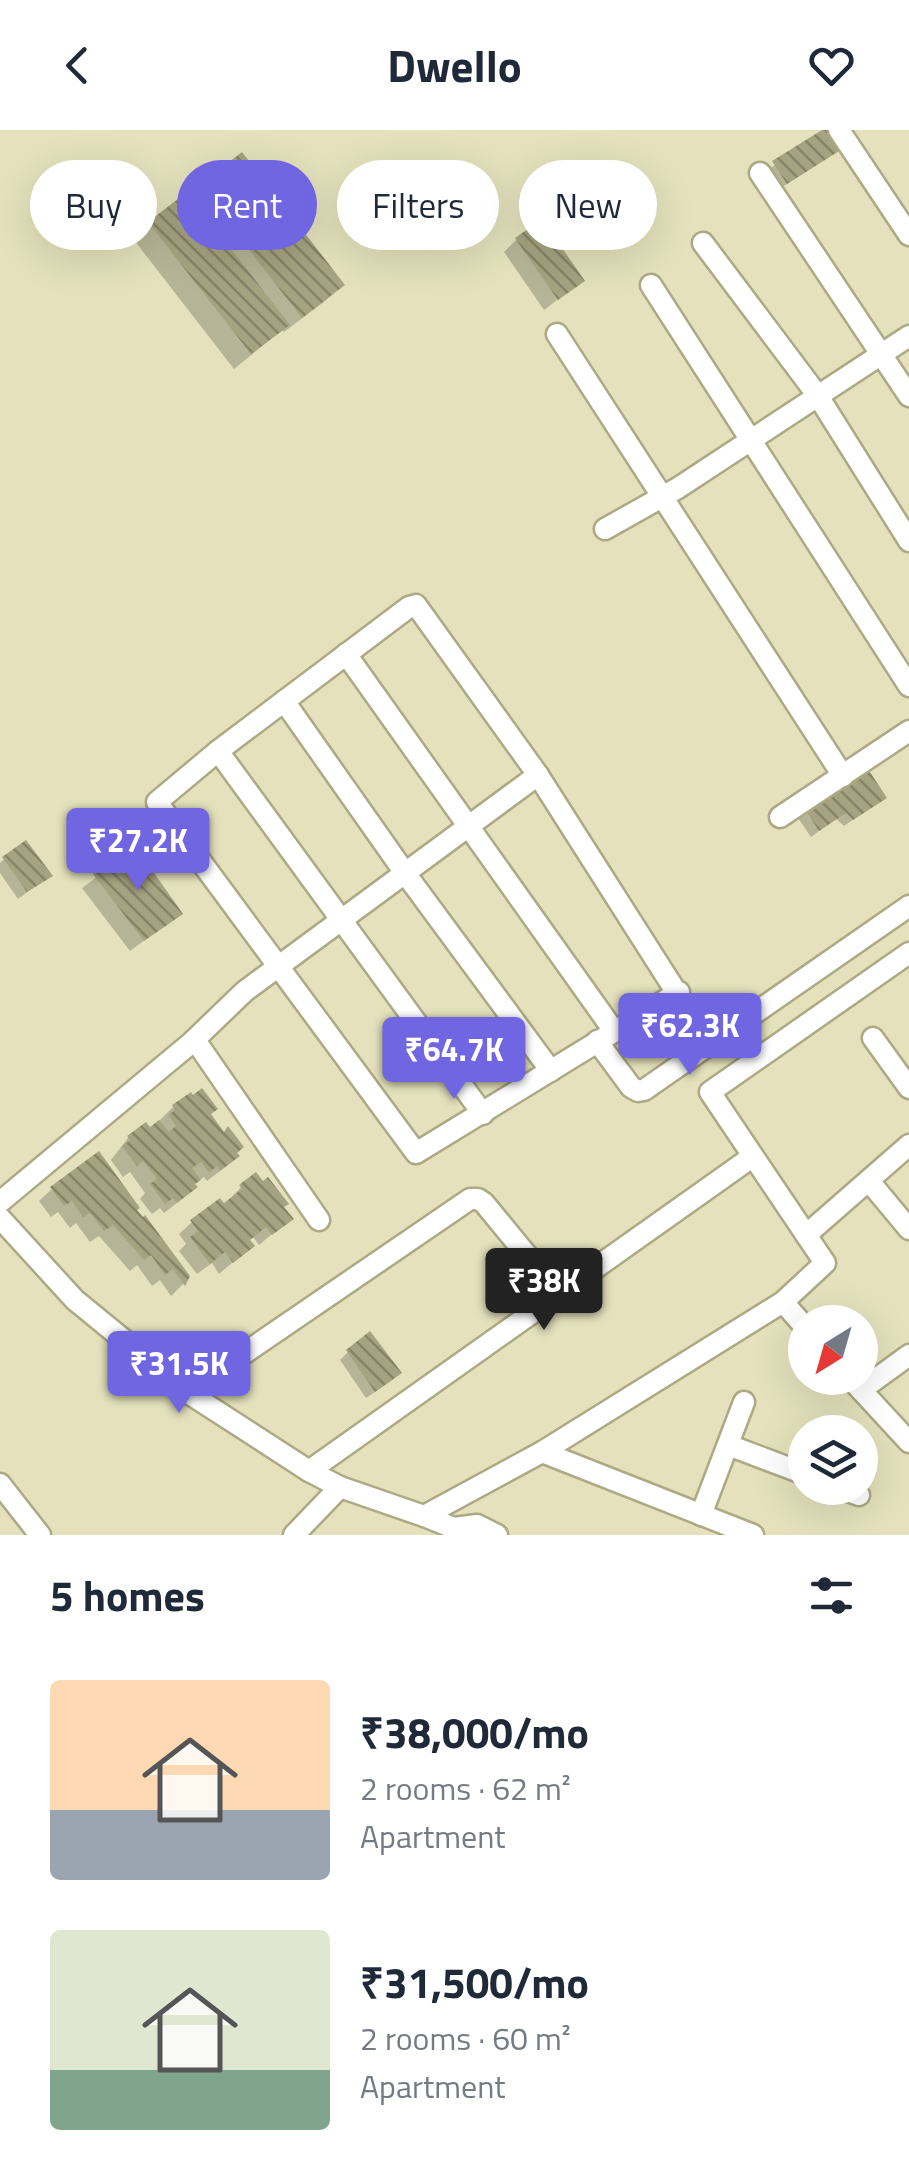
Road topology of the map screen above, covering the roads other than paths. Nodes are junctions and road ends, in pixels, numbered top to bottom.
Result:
1 (839, 130) edge
2 (760, 173) dead end
3 (909, 235) edge
4 (703, 243) dead end
5 (651, 286) dead end
6 (558, 334) dead end
7 (909, 336) edge
8 (882, 355) junction
9 (818, 396) junction
10 (909, 396) edge
11 (751, 440) junction
12 (662, 497) junction
13 (606, 529) dead end
14 (909, 541) edge
15 (346, 654) junction
16 (909, 686) edge
17 (284, 701) junction
18 (909, 731) edge
19 (218, 751) junction
20 (538, 775) junction
21 (844, 776) junction
22 (780, 817) dead end
23 (469, 826) junction
24 (405, 873) junction
25 (909, 906) edge
26 (341, 920) junction
27 (909, 953) edge
28 (277, 967) junction
29 (679, 992) junction
30 (606, 1036) junction
31 (873, 1038) dead end
32 (196, 1040) junction
33 (710, 1044) junction
34 (551, 1071) junction
35 (909, 1088) edge
36 (483, 1114) junction
37 (909, 1145) edge
38 (752, 1157) junction
39 (869, 1181) junction
40 (0, 1202) edge
41 (0, 1218) edge
42 (319, 1220) dead end
43 (909, 1229) edge
44 (806, 1236) junction
45 (558, 1293) junction
46 (783, 1302) junction
47 (788, 1308) edge
48 (909, 1355) edge
49 (878, 1372) edge
50 (190, 1394) junction
51 (865, 1395) edge
52 (744, 1402) dead end
53 (909, 1442) edge
54 (728, 1445) junction
55 (542, 1452) junction
56 (788, 1468) edge
57 (309, 1470) junction
58 (0, 1484) edge
59 (340, 1487) junction
60 (701, 1514) junction
61 (424, 1516) junction
62 (456, 1532) edge
63 (40, 1535) edge
64 (294, 1535) edge
65 (497, 1535) edge
66 (753, 1535) edge

1 - 3 street
2 - 8 street
4 - 9 street
5 - 11 street
6 - 12 street
7 - 8 street
8 - 9 street
8 - 10 street
9 - 11 street
9 - 14 street
11 - 12 street
11 - 16 street
12 - 13 street
12 - 21 street
15 - 17 street
15 - 20 street
15 - 23 street
17 - 19 street
17 - 24 street
18 - 21 street
19 - 26 street
19 - 28 street
20 - 23 street
20 - 29 street
21 - 22 street
23 - 24 street
23 - 30 street
24 - 26 street
24 - 34 street
25 - 33 street
26 - 28 street
26 - 36 street
27 - 38 street
28 - 32 street
28 - 36 street
29 - 30 street
29 - 33 street
30 - 33 street
30 - 34 street
31 - 35 street
32 - 40 street
32 - 42 street
34 - 36 street
37 - 39 street
38 - 44 street
38 - 45 street
39 - 43 street
39 - 44 street
41 - 50 street
44 - 46 street
45 - 50 street
45 - 57 street
46 - 47 street
46 - 55 street
48 - 49 street
50 - 57 street
51 - 53 street
52 - 54 street
54 - 56 street
54 - 60 street
55 - 60 street
55 - 61 street
57 - 59 street
58 - 63 street
59 - 61 street
59 - 64 street
60 - 66 street
61 - 62 street
62 - 65 street

